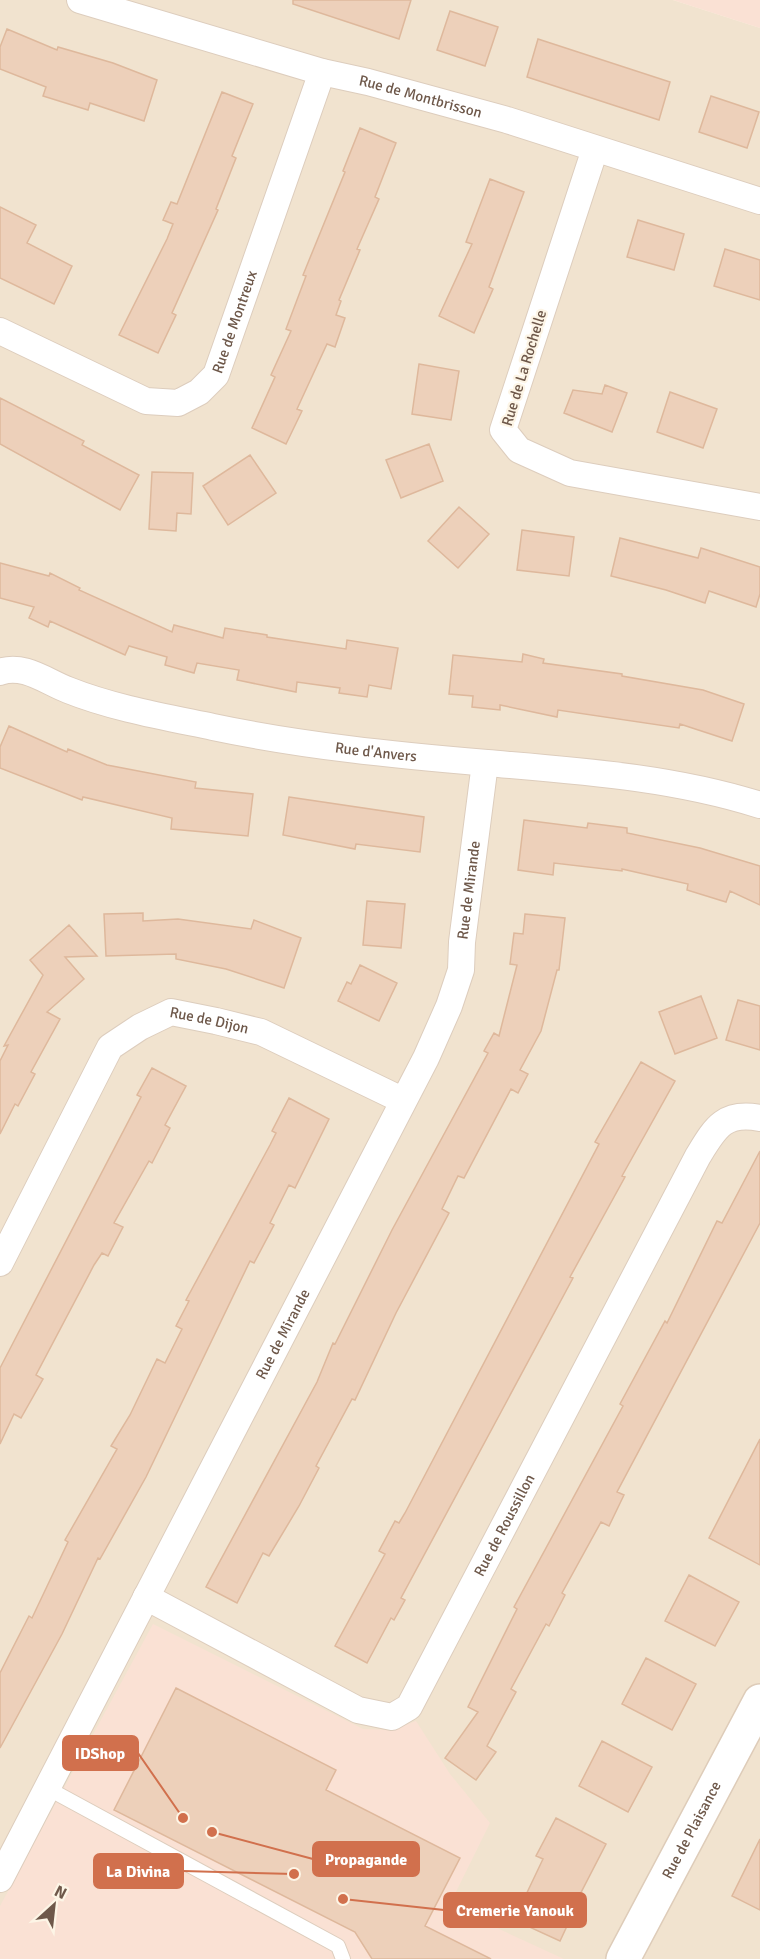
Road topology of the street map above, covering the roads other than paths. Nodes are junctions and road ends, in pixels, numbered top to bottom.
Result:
1 (80, 0) edge
2 (322, 72) junction
3 (595, 149) junction
4 (760, 201) edge
5 (0, 331) edge
6 (760, 507) edge
7 (0, 672) edge
8 (485, 763) junction
9 (760, 805) edge
10 (402, 1100) junction
11 (760, 1118) edge
12 (0, 1263) edge
13 (146, 1597) junction
14 (760, 1701) edge
15 (47, 1788) junction
16 (0, 1879) edge
17 (343, 1959) edge
18 (623, 1959) edge

1 - 2 street, Rue de Montbrisson
2 - 3 street, Rue de Montbrisson
2 - 5 street, Rue de Montreux
3 - 4 street, Rue de Montbrisson
3 - 6 street, Rue de La Rochelle
7 - 8 street, Rue d'Anvers
8 - 9 street, Rue d'Anvers
8 - 10 street, Rue de Mirande
10 - 12 street, Rue de Dijon
10 - 13 street, Rue de Mirande
11 - 13 street, Rue de Roussillon
13 - 15 street, Rue de Mirande
14 - 18 street, Rue de Plaisance
15 - 16 street, Rue de Mirande
15 - 17 lane

